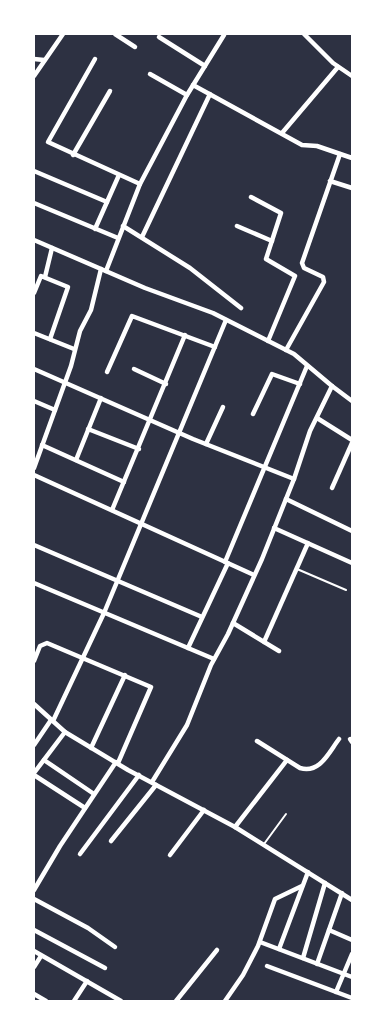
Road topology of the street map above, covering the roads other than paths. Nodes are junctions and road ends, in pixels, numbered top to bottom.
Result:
1 (63, 34) edge
2 (115, 34) edge
3 (304, 34) edge
4 (224, 35) edge
5 (159, 37) dead end
6 (135, 47) dead end
7 (34, 59) edge
8 (96, 59) dead end
9 (44, 60) junction
10 (204, 66) junction
11 (338, 67) junction
12 (150, 74) dead end
13 (34, 76) edge
14 (352, 76) edge
15 (193, 85) junction
16 (110, 91) dead end
17 (210, 94) junction
18 (187, 95) junction
19 (282, 134) junction
20 (340, 154) junction
21 (73, 155) junction
22 (352, 158) edge
23 (34, 170) edge
24 (119, 175) junction
25 (330, 181) junction
26 (140, 184) junction
27 (352, 188) edge
28 (251, 197) dead end
29 (107, 202) junction
30 (34, 203) edge
31 (123, 226) junction
32 (237, 226) dead end
33 (95, 229) junction
34 (142, 237) junction
35 (118, 238) junction
36 (34, 240) edge
37 (272, 241) junction
38 (52, 248) junction
39 (103, 270) junction
40 (45, 277) junction
41 (34, 292) edge
42 (241, 308) dead end
43 (226, 320) junction
44 (34, 332) edge
45 (186, 335) junction
46 (50, 339) junction
47 (268, 341) junction
48 (215, 347) junction
49 (74, 349) junction
50 (286, 350) junction
51 (308, 366) junction
52 (34, 369) edge
53 (134, 369) dead end
54 (107, 372) dead end
55 (65, 383) junction
56 (166, 384) junction
57 (300, 384) junction
58 (332, 386) junction
59 (101, 398) junction
60 (34, 401) edge
61 (352, 401) edge
62 (223, 407) dead end
63 (55, 410) junction
64 (253, 414) dead end
65 (316, 418) junction
66 (151, 420) junction
67 (88, 429) junction
68 (179, 433) junction
69 (352, 441) edge
70 (206, 444) junction
71 (42, 445) junction
72 (139, 448) junction
73 (76, 460) junction
74 (34, 468) edge
75 (264, 468) junction
76 (34, 475) edge
77 (294, 480) junction
78 (124, 482) junction
79 (332, 488) dead end
80 (286, 499) junction
81 (112, 510) junction
82 (142, 524) junction
83 (274, 528) junction
84 (352, 531) edge
85 (308, 543) junction
86 (34, 545) edge
87 (226, 562) junction
88 (352, 563) edge
89 (297, 569) junction
90 (254, 575) junction
91 (117, 580) junction
92 (34, 583) edge
93 (346, 590) dead end
94 (104, 613) junction
95 (202, 617) junction
96 (233, 623) junction
97 (264, 642) junction
98 (188, 648) junction
99 (279, 651) dead end
100 (83, 658) junction
101 (214, 659) junction
102 (34, 661) edge
103 (124, 675) junction
104 (35, 707) edge
105 (52, 721) junction
106 (65, 732) junction
107 (339, 738) dead end
108 (258, 741) dead end
109 (34, 745) edge
110 (91, 748) junction
111 (44, 760) junction
112 (287, 760) junction
113 (117, 763) junction
114 (34, 774) edge
115 (139, 775) junction
116 (154, 783) junction
117 (94, 794) junction
118 (85, 808) junction
119 (204, 810) junction
120 (286, 814) dead end
121 (235, 827) junction
122 (111, 841) dead end
123 (263, 844) junction
124 (80, 854) dead end
125 (170, 855) dead end
126 (308, 872) junction
127 (325, 882) junction
128 (302, 886) junction
129 (34, 890) edge
130 (342, 893) junction
131 (34, 899) edge
132 (352, 900) edge
133 (34, 930) edge
134 (329, 930) junction
135 (352, 940) edge
136 (260, 942) junction
137 (115, 947) dead end
138 (279, 949) junction
139 (217, 950) dead end
140 (34, 951) edge
141 (352, 954) edge
142 (42, 956) junction
143 (303, 958) junction
144 (317, 964) junction
145 (267, 966) dead end
146 (34, 967) edge
147 (104, 968) dead end
148 (343, 974) junction
149 (352, 977) edge
150 (87, 981) junction
151 (336, 992) junction
152 (34, 994) edge
153 (352, 998) edge
154 (46, 1001) edge
155 (74, 1001) edge
156 (120, 1001) edge
157 (176, 1001) edge
158 (225, 1001) edge

1 - 9 street
2 - 6 street
3 - 11 street
4 - 10 street
5 - 10 street
7 - 9 street
8 - 21 street
9 - 13 street
10 - 15 street
11 - 14 street
11 - 19 street
12 - 18 street
15 - 17 street
15 - 18 street
16 - 21 street
17 - 19 street
17 - 34 street
18 - 26 street
19 - 20 street
20 - 22 street
20 - 25 street
21 - 24 street
23 - 29 street
24 - 26 street
24 - 29 street
25 - 27 street
25 - 50 street
26 - 31 street
28 - 37 street
29 - 33 street
30 - 33 street
31 - 34 street
31 - 35 street
32 - 37 street
33 - 35 street
34 - 42 street
35 - 39 street
36 - 38 street
37 - 47 street
38 - 39 street
38 - 40 street
39 - 43 street
39 - 49 street
40 - 41 street
40 - 46 street
43 - 47 street
43 - 48 street
44 - 46 street
45 - 48 street
45 - 54 street
45 - 56 street
46 - 49 street
47 - 50 street
48 - 68 street
49 - 55 street
50 - 51 street
51 - 57 street
51 - 58 street
52 - 55 street
53 - 56 street
55 - 59 street
55 - 63 street
56 - 66 street
57 - 64 street
57 - 75 street
58 - 61 street
58 - 65 street
59 - 66 street
59 - 67 street
60 - 63 street
62 - 70 street
63 - 71 street
65 - 69 street
65 - 77 street
66 - 68 street
66 - 72 street
67 - 72 street
67 - 73 street
68 - 70 street
68 - 82 street
69 - 79 street
70 - 75 street
71 - 73 street
71 - 74 street
72 - 78 street
73 - 78 street
75 - 77 street
75 - 87 street
76 - 81 street
77 - 80 street
78 - 81 street
80 - 83 street
80 - 84 street
81 - 82 street
82 - 87 street
82 - 91 street
83 - 85 street
83 - 90 street
85 - 88 street
85 - 89 street
86 - 91 street
87 - 90 street
87 - 95 street
89 - 93 lane
89 - 97 street
90 - 96 street
91 - 94 street
91 - 95 street
92 - 94 street
94 - 98 street
94 - 100 street
95 - 98 street
96 - 97 street
96 - 101 street
97 - 99 street
98 - 101 street
100 - 102 street
100 - 103 street
100 - 105 street
101 - 116 street
103 - 110 street
103 - 113 street
104 - 105 street
105 - 106 street
105 - 109 street
106 - 110 street
106 - 111 street
107 - 112 street
108 - 112 street
110 - 113 street
111 - 114 street
111 - 117 street
112 - 121 street
113 - 115 street
113 - 117 street
114 - 118 street
115 - 116 street
115 - 124 street
116 - 119 street
116 - 122 street
117 - 118 street
118 - 129 street
119 - 121 street
119 - 125 street
120 - 123 lane
121 - 123 street
123 - 126 street
126 - 127 street
126 - 128 street
127 - 130 street
127 - 143 street
128 - 136 street
128 - 138 street
130 - 132 street
130 - 134 street
131 - 137 street
133 - 147 street
134 - 135 street
134 - 144 street
136 - 138 street
136 - 158 street
138 - 143 street
139 - 157 street
140 - 142 street
141 - 148 street
142 - 146 street
142 - 150 street
143 - 144 street
144 - 148 street
145 - 151 street
148 - 149 street
148 - 151 street
150 - 155 street
150 - 156 street
151 - 153 street
152 - 154 street

